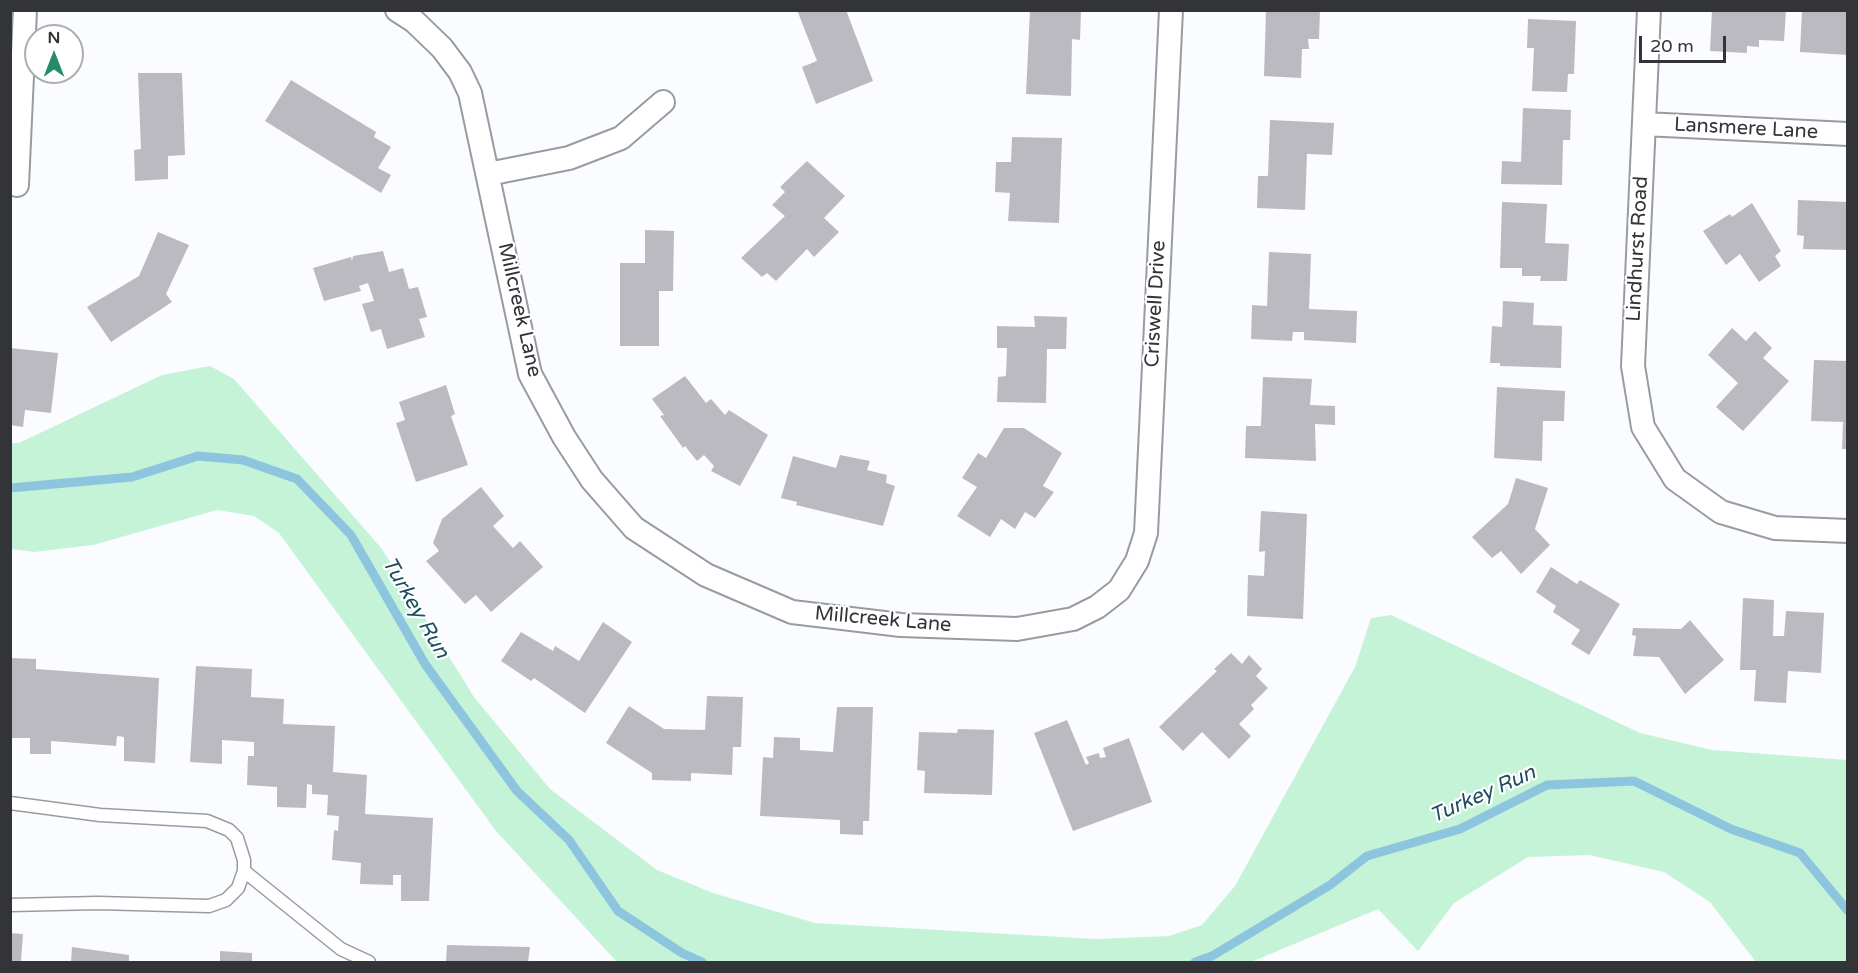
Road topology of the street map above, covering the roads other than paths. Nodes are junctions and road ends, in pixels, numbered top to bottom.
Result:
1 (25, 10) edge
2 (397, 10) edge
3 (1171, 10) edge
4 (1649, 10) edge
5 (663, 102) dead end
6 (1644, 124) junction
7 (1848, 134) edge
8 (488, 174) junction
9 (17, 185) dead end
10 (1848, 531) edge
11 (1119, 590) joint
12 (10, 803) edge
13 (244, 872) junction
14 (10, 905) edge
15 (369, 963) edge

1 - 9 street
2 - 8 street, Millcreek Lane
3 - 11 street, Criswell Drive
4 - 6 street, Lindhurst Road
5 - 8 street
6 - 7 street, Lansmere Lane
6 - 10 street, Lindhurst Road
8 - 11 street, Millcreek Lane
12 - 13 lane
13 - 14 lane
13 - 15 lane

